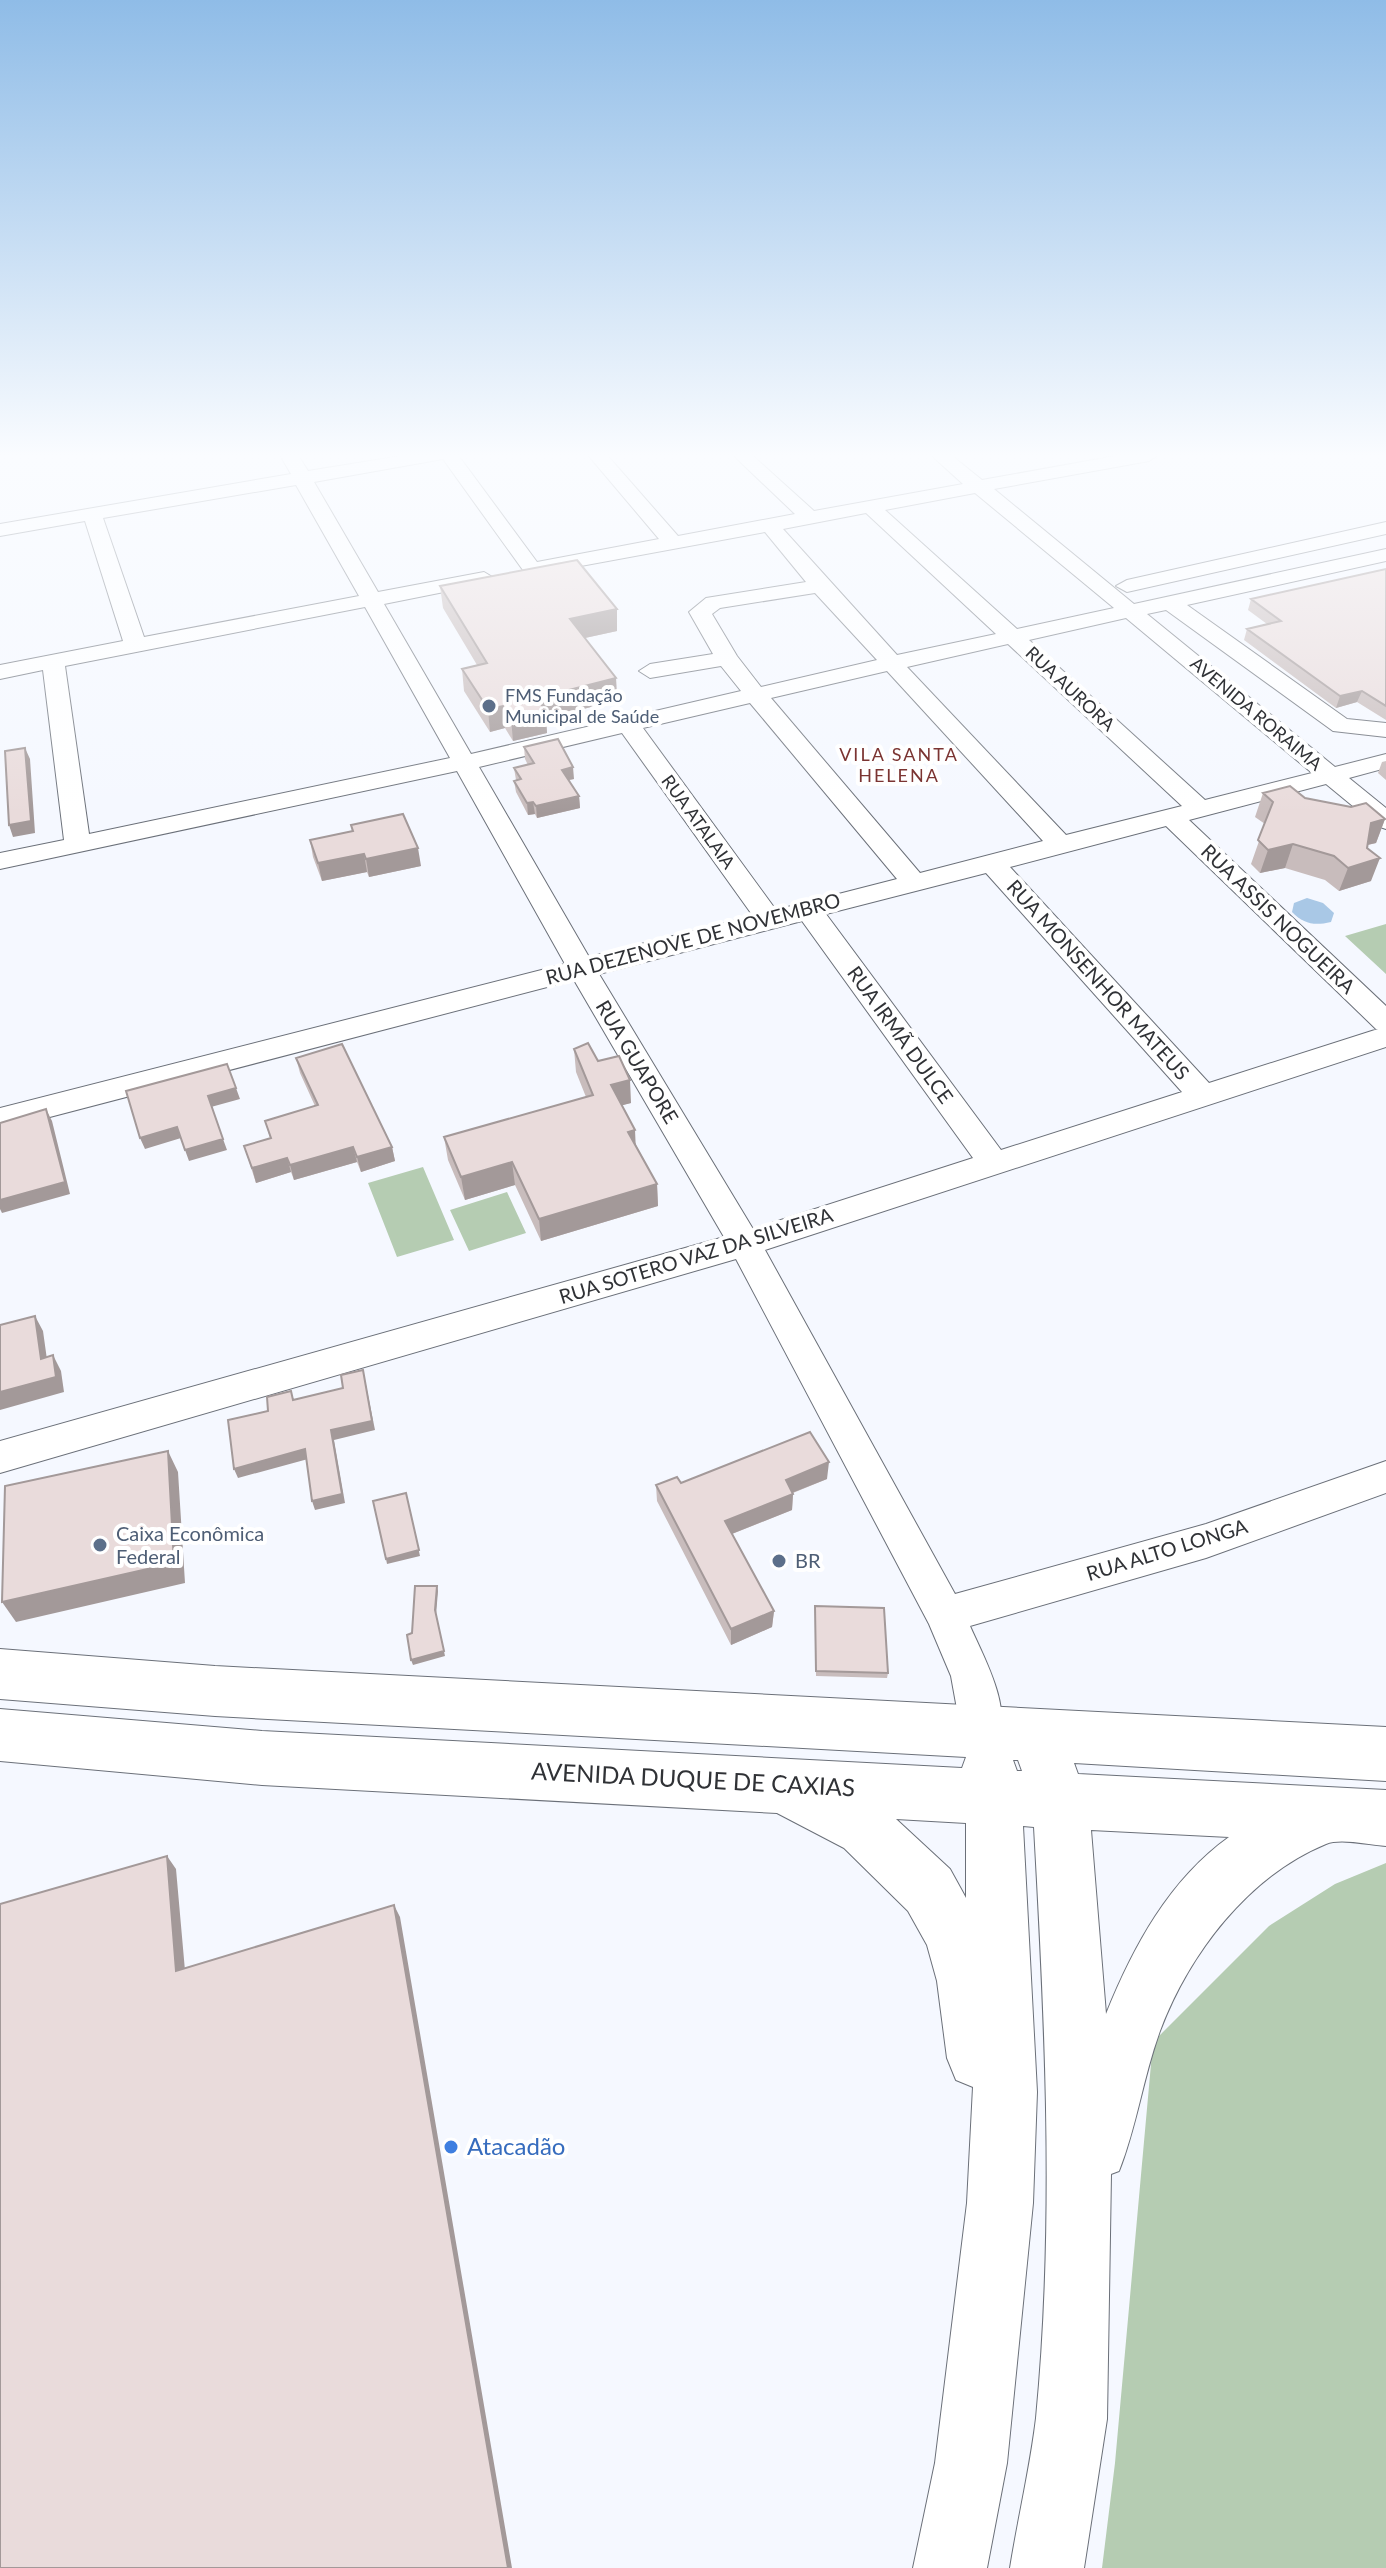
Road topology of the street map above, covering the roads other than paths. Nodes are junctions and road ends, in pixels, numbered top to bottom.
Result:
1 (112, 575) edge
2 (358, 575) edge
3 (502, 575) edge
4 (811, 575) edge
5 (945, 575) edge
6 (1108, 575) edge
7 (1111, 575) edge
8 (1177, 575) edge
9 (1295, 575) edge
10 (1382, 575) edge
11 (820, 586) junction
12 (1127, 586) junction
13 (373, 600) junction
14 (1151, 606) junction
15 (1191, 617) junction
16 (1013, 637) junction
17 (136, 647) junction
18 (727, 658) junction
19 (53, 663) junction
20 (893, 663) junction
21 (650, 671) dead end
22 (0, 672) edge
23 (756, 695) junction
24 (628, 724) junction
25 (1386, 730) edge
26 (467, 762) junction
27 (1362, 772) edge
28 (1199, 808) junction
29 (1170, 816) junction
30 (1386, 821) edge
31 (77, 844) junction
32 (1061, 845) junction
33 (0, 861) edge
34 (992, 863) junction
35 (914, 882) junction
36 (807, 908) junction
37 (769, 919) junction
38 (582, 969) junction
39 (1386, 1022) edge
40 (1386, 1037) edge
41 (1204, 1097) junction
42 (0, 1119) edge
43 (993, 1162) junction
44 (745, 1244) junction
45 (0, 1457) edge
46 (1386, 1477) edge
47 (945, 1615) junction
48 (0, 1674) edge
49 (972, 1676) junction
50 (982, 1731) junction
51 (0, 1735) edge
52 (1036, 1736) junction
53 (1386, 1754) edge
54 (780, 1784) junction
55 (995, 1797) junction
56 (1061, 1801) junction
57 (1323, 1814) junction
58 (1386, 1818) edge
59 (1000, 2203) junction
60 (1079, 2221) junction
61 (950, 2568) edge
62 (1047, 2568) edge

1 - 17 street
2 - 13 street, RUA GUAPORE
3 - 13 street
4 - 11 street
5 - 16 street, RUA AURORA
6 - 14 street, AVENIDA RORAIMA
7 - 12 street, AVENIDA RORAIMA
8 - 12 street
9 - 14 street
10 - 15 street
11 - 18 street
11 - 20 street
12 - 14 street, AVENIDA RORAIMA
13 - 17 street
13 - 26 street, RUA GUAPORE
14 - 15 street
14 - 16 street
14 - 27 street, AVENIDA RORAIMA
15 - 25 street
16 - 20 street
16 - 28 street, RUA AURORA
17 - 19 street
18 - 21 street
18 - 23 street
19 - 22 street
19 - 31 street
20 - 23 street
20 - 32 street
23 - 24 street
23 - 35 street
24 - 26 street
24 - 37 street, RUA ATALAIA
26 - 31 street
26 - 38 street, RUA GUAPORE
27 - 28 street, RUA DEZENOVE DE NOVEMBRO
27 - 30 street, AVENIDA RORAIMA
28 - 29 street, RUA DEZENOVE DE NOVEMBRO
29 - 32 street, RUA DEZENOVE DE NOVEMBRO
29 - 39 street, RUA ASSIS NOGUEIRA
31 - 33 street
32 - 34 street, RUA DEZENOVE DE NOVEMBRO
34 - 35 street, RUA DEZENOVE DE NOVEMBRO
34 - 41 street, RUA MONSENHOR MATEUS
35 - 36 street, RUA DEZENOVE DE NOVEMBRO
36 - 37 street, RUA DEZENOVE DE NOVEMBRO
36 - 43 street, RUA IRMÃ DULCE
37 - 38 street, RUA DEZENOVE DE NOVEMBRO
38 - 42 street, RUA DEZENOVE DE NOVEMBRO
38 - 44 street, RUA GUAPORE
40 - 41 street, RUA SOTERO VAZ DA SILVEIRA
41 - 43 street, RUA SOTERO VAZ DA SILVEIRA
43 - 44 street, RUA SOTERO VAZ DA SILVEIRA
44 - 45 street, RUA SOTERO VAZ DA SILVEIRA
44 - 47 street, RUA GUAPORE
46 - 47 street, RUA ALTO LONGA
47 - 49 street, RUA GUAPORE
48 - 50 main road
49 - 50 street, RUA GUAPORE
49 - 52 street, RUA GUAPORE
50 - 52 main road
50 - 55 main road, RUA GUAPORE
51 - 54 main road, AVENIDA DUQUE DE CAXIAS
52 - 53 main road
52 - 56 main road
54 - 55 main road, AVENIDA DUQUE DE CAXIAS
54 - 59 main road
55 - 56 main road, AVENIDA DUQUE DE CAXIAS
55 - 59 main road, RUA GUAPORE
56 - 57 main road, AVENIDA DUQUE DE CAXIAS
56 - 60 main road
57 - 58 main road, AVENIDA DUQUE DE CAXIAS
57 - 60 main road
59 - 61 main road
60 - 62 main road

